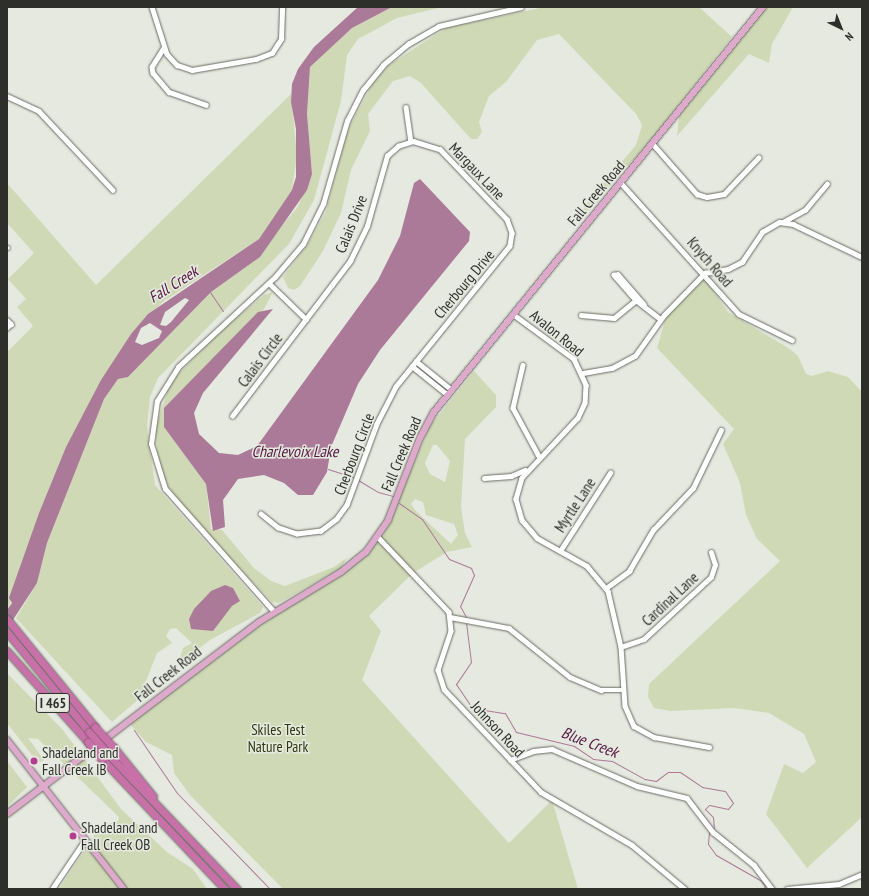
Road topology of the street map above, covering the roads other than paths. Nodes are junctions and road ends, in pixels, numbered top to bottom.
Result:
1 (152, 7) edge
2 (282, 7) edge
3 (522, 7) edge
4 (763, 7) edge
5 (164, 48) junction
6 (7, 96) edge
7 (206, 106) dead end
8 (406, 107) dead end
9 (412, 141) junction
10 (653, 144) junction
11 (758, 158) dead end
12 (621, 183) junction
13 (827, 184) dead end
14 (113, 190) dead end
15 (502, 214) joint
16 (783, 222) junction
17 (862, 257) edge
18 (705, 273) junction
19 (268, 283) junction
20 (636, 300) junction
21 (644, 305) junction
22 (513, 314) junction
23 (581, 315) dead end
24 (306, 319) junction
25 (660, 319) junction
26 (7, 320) edge
27 (7, 328) edge
28 (792, 340) dead end
29 (414, 364) junction
30 (523, 366) dead end
31 (583, 373) junction
32 (450, 392) junction
33 (232, 416) dead end
34 (721, 430) dead end
35 (539, 456) junction
36 (526, 470) junction
37 (610, 472) dead end
38 (484, 478) dead end
39 (261, 514) dead end
40 (378, 537) junction
41 (560, 551) junction
42 (711, 552) dead end
43 (606, 588) junction
44 (274, 612) junction
45 (450, 617) junction
46 (7, 619) edge
47 (7, 627) edge
48 (7, 632) edge
49 (621, 647) junction
50 (28, 650) junction
51 (7, 651) edge
52 (624, 690) junction
53 (92, 730) junction
54 (7, 740) edge
55 (709, 747) dead end
56 (105, 756) junction
57 (510, 760) junction
58 (44, 787) junction
59 (7, 814) edge
60 (173, 821) junction
61 (85, 840) junction
62 (861, 877) edge
63 (52, 889) edge
64 (124, 889) edge
65 (225, 889) edge
66 (237, 889) edge
67 (685, 889) edge
68 (772, 889) edge
69 (787, 889) edge

1 - 5 street
2 - 5 street
3 - 19 street
4 - 10 main road, Fall Creek Road
5 - 7 street
6 - 14 street
8 - 9 street
9 - 15 street, Margaux Lane
9 - 24 street, Calais Drive
10 - 11 street
10 - 12 main road, Fall Creek Road
12 - 18 street, Knych Road
12 - 22 main road, Fall Creek Road
13 - 16 street
15 - 29 street, Cherbourg Drive
16 - 17 street
16 - 18 street
18 - 25 street
18 - 28 street, Knych Road
19 - 24 street
19 - 44 street
20 - 21 street
20 - 21 street
20 - 23 street
21 - 25 street
22 - 31 street, Avalon Road
22 - 32 main road, Fall Creek Road
24 - 33 street, Calais Circle
25 - 31 street
26 - 27 street
29 - 32 street
29 - 39 street, Cherbourg Circle
30 - 35 street
31 - 35 street
32 - 40 main road, Fall Creek Road
34 - 43 street
35 - 36 street
36 - 38 street
36 - 41 street
37 - 41 street, Myrtle Lane
40 - 44 main road, Fall Creek Road
40 - 45 street
41 - 43 street
42 - 49 street, Cardinal Lane
43 - 49 street
44 - 58 main road, Fall Creek Road
45 - 52 street
45 - 57 street, Johnson Road
46 - 50 highway
47 - 50 highway
48 - 50 highway, I 465
49 - 52 street
50 - 53 highway, I 465
50 - 53 highway
51 - 56 highway, I 465, bridge
52 - 55 street
53 - 56 highway, I 465, bridge
53 - 60 highway, bridge
54 - 58 main road
56 - 60 highway, I 465
56 - 65 highway, I 465
57 - 67 street, Johnson Road
57 - 68 street
58 - 59 main road, Fall Creek Road
58 - 61 main road
60 - 66 highway, I 465
61 - 63 street
61 - 64 main road
62 - 69 street

